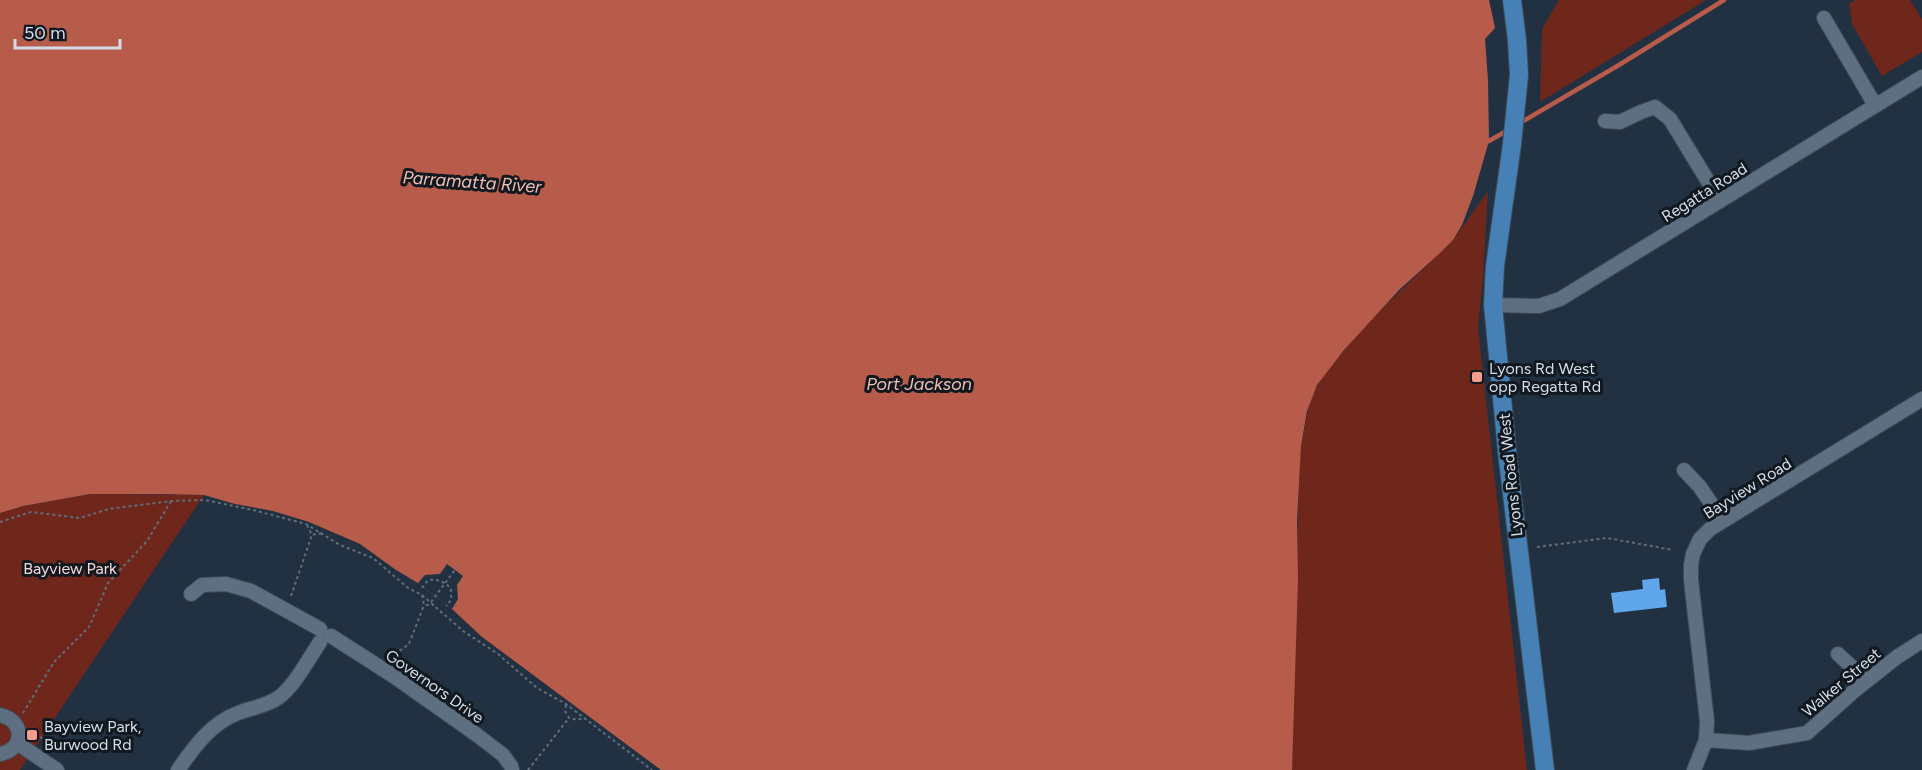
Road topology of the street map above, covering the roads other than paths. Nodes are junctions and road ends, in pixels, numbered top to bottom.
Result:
1 (1512, 0) edge
2 (1824, 18) dead end
3 (1922, 77) edge
4 (1875, 105) junction
5 (1605, 121) dead end
6 (1720, 201) junction
7 (1494, 305) junction
8 (1922, 399) edge
9 (1684, 470) dead end
10 (1723, 521) junction
11 (191, 594) dead end
12 (324, 635) junction
13 (1922, 641) edge
14 (1838, 654) dead end
15 (1867, 681) junction
16 (0, 715) edge
17 (1706, 740) junction
18 (17, 743) junction
19 (0, 754) edge
20 (57, 770) edge
21 (178, 770) edge
22 (512, 770) edge
23 (1545, 770) edge
24 (1694, 770) edge

1 - 7 main road, Lyons Road West
2 - 4 street
3 - 4 street, Regatta Road
4 - 6 street, Regatta Road
5 - 6 street
6 - 7 street, Regatta Road
7 - 23 main road, Lyons Road West
8 - 10 street, Bayview Road
9 - 10 street
10 - 17 street, Bayview Road
11 - 12 street, Governors Drive
12 - 21 street
12 - 22 street, Governors Drive
13 - 15 street, Walker Street
14 - 15 street
15 - 17 street, Walker Street
16 - 18 street
17 - 24 street, Bayview Road
18 - 19 street
18 - 20 street

